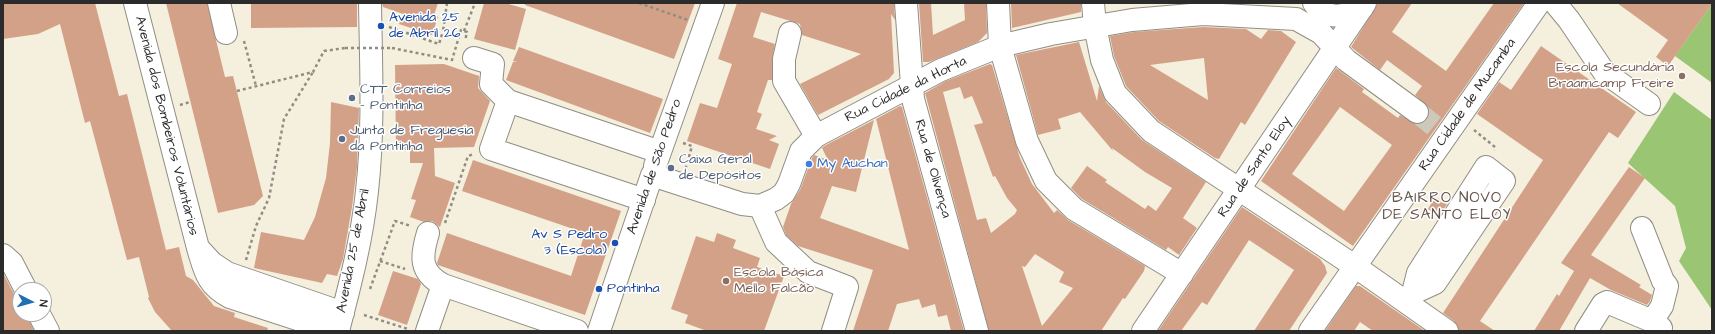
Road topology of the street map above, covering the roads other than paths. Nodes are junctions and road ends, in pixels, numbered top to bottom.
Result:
1 (135, 3) edge
2 (219, 3) edge
3 (713, 3) edge
4 (906, 3) edge
5 (998, 3) edge
6 (1093, 3) edge
7 (1314, 3) edge
8 (1539, 3) edge
9 (1555, 3) edge
10 (1364, 5) edge
11 (1203, 9) edge
12 (1300, 11) edge
13 (370, 12) edge
14 (1095, 26) junction
15 (790, 33) dead end
16 (234, 34) road end
17 (1000, 46) junction
18 (1335, 48) junction
19 (474, 58) dead end
20 (911, 85) junction
21 (508, 101) junction
22 (1649, 104) dead end
23 (1417, 112) tunnel mouth
24 (816, 136) junction
25 (663, 144) junction
26 (1486, 167) road end
27 (652, 175) junction
28 (1240, 189) junction
29 (644, 200) junction
30 (760, 206) junction
31 (1642, 228) dead end
32 (427, 230) road end
33 (198, 248) junction
34 (3, 256) edge
35 (1356, 267) junction
36 (1182, 274) junction
37 (22, 282) edge
38 (443, 285) junction
39 (1410, 298) junction
40 (43, 322) edge
41 (338, 325) edge
42 (1656, 326) edge
43 (48, 331) edge
44 (419, 331) edge
45 (577, 331) edge
46 (599, 331) edge
47 (833, 331) edge
48 (977, 331) edge
49 (1143, 331) edge
50 (1310, 331) edge
51 (1447, 331) edge
52 (1586, 331) edge

1 - 33 street, Avenida dos Bombeiros Voluntários
2 - 16 street
3 - 25 street, Avenida de São Pedro
4 - 20 street, Rua de Olivença
5 - 17 street
6 - 14 street
7 - 10 street
8 - 35 street, Rua Cidade de Mucamba
9 - 22 street
10 - 18 street, Rua de Santo Eloy
11 - 12 street, Rua Cidade da Horta
11 - 14 street, Rua Cidade da Horta
12 - 18 street
13 - 41 street, Avenida 25 de Abril
14 - 17 street, Rua Cidade da Horta
14 - 28 street
15 - 24 street
17 - 20 street, Rua Cidade da Horta
17 - 36 street
18 - 23 street
18 - 28 street, Rua de Santo Eloy
19 - 21 street
20 - 24 street, Rua Cidade da Horta
20 - 48 street, Rua de Olivença
21 - 25 street
21 - 29 street
24 - 30 street, Rua Cidade da Horta
25 - 27 street, Avenida de São Pedro
26 - 39 street
27 - 29 street, Avenida de São Pedro
27 - 30 street
28 - 35 street
28 - 36 street, Rua de Santo Eloy
29 - 46 street, Avenida de São Pedro
30 - 47 street
31 - 42 street
32 - 38 street
33 - 41 street, Avenida dos Bombeiros Voluntários
33 - 41 street, Avenida dos Bombeiros Voluntários
34 - 37 street
35 - 39 street
35 - 50 street, Rua Cidade de Mucamba
36 - 49 street, Rua de Santo Eloy
38 - 44 street
38 - 45 street
39 - 51 street
40 - 43 street
42 - 52 street

